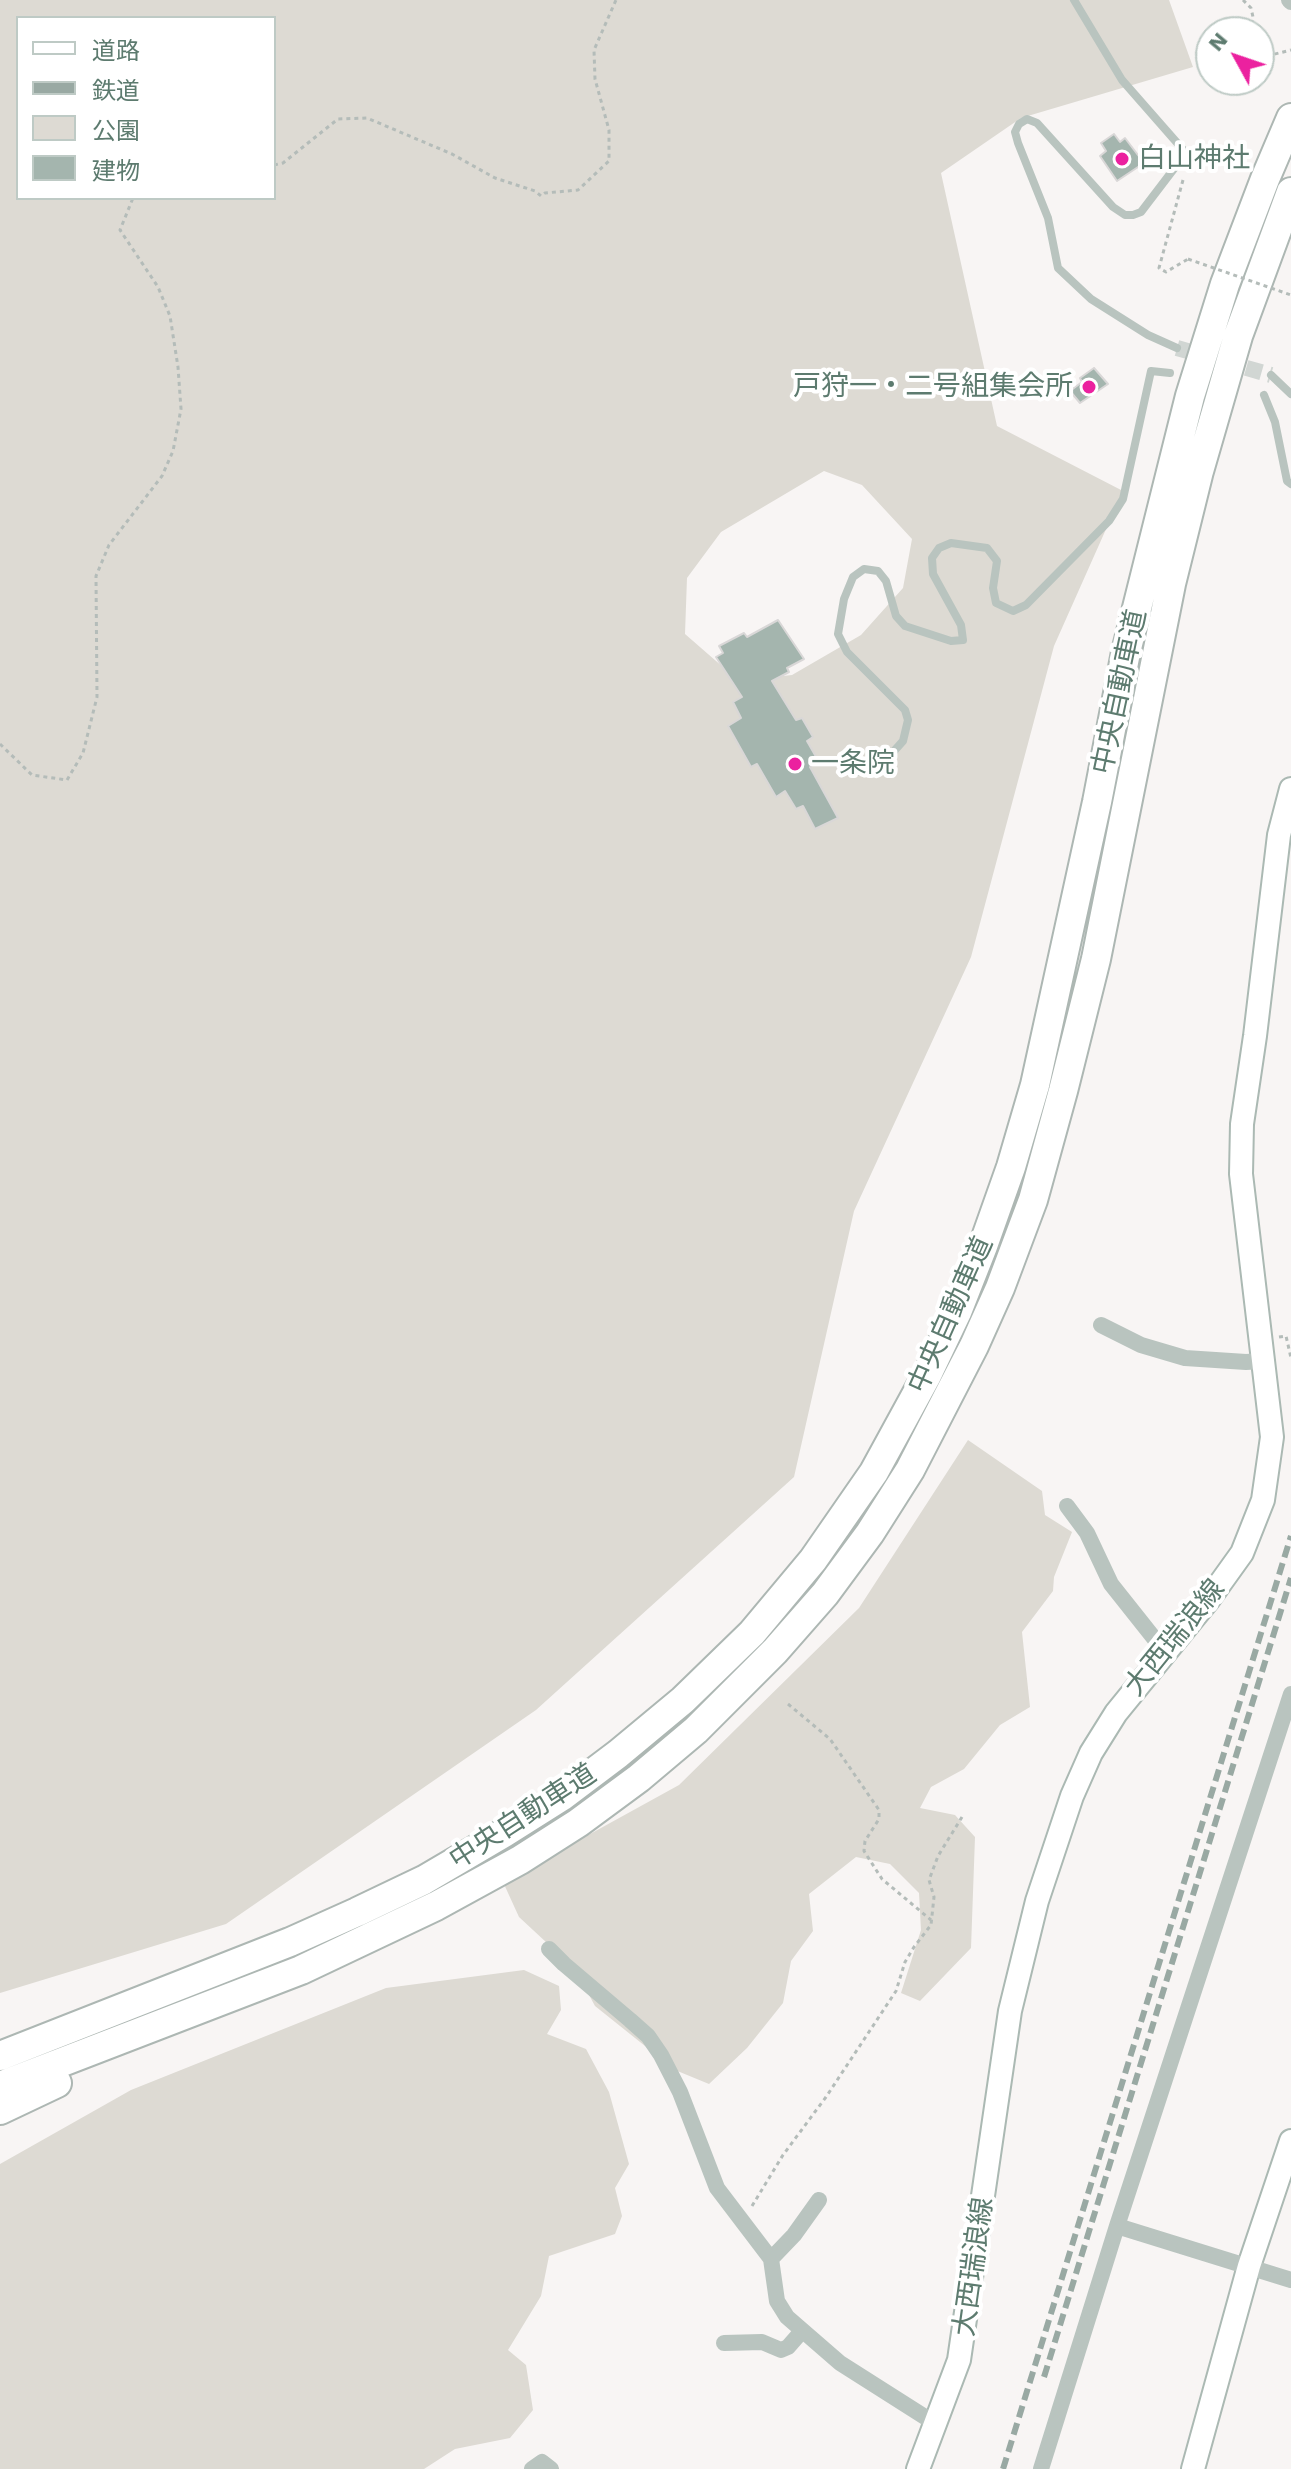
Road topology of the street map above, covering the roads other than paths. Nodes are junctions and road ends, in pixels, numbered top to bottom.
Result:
1 (1074, 0) edge
2 (1291, 118) edge
3 (1291, 192) edge
4 (1177, 348) tunnel mouth
5 (1170, 373) dead end
6 (1271, 375) tunnel mouth
7 (1291, 394) edge
8 (1264, 395) dead end
9 (1291, 484) edge
10 (845, 760) dead end
11 (1291, 789) edge
12 (1101, 1325) dead end
13 (1262, 1361) junction
14 (1067, 1506) dead end
15 (1165, 1652) junction
16 (1291, 1694) edge
17 (549, 1949) dead end
18 (301, 1970) junction
19 (131, 2005) junction
20 (0, 2042) edge
21 (0, 2056) edge
22 (0, 2086) edge
23 (0, 2110) edge
24 (1291, 2141) edge
25 (819, 2200) dead end
26 (1117, 2226) junction
27 (771, 2259) junction
28 (1249, 2266) junction
29 (1291, 2280) edge
30 (802, 2331) junction
31 (724, 2343) dead end
32 (936, 2424) junction
33 (532, 2469) edge
34 (551, 2469) edge
35 (918, 2469) edge
36 (1041, 2469) edge
37 (1193, 2469) edge

1 - 4 lane
2 - 19 highway, 中央自動車道
3 - 18 highway, 中央自動車道
5 - 10 lane
6 - 7 lane
8 - 9 lane
11 - 13 main road, 大西瑞浪線
12 - 13 street
13 - 15 main road, 大西瑞浪線
14 - 15 street
15 - 32 main road, 大西瑞浪線
16 - 26 street
17 - 27 street
18 - 22 highway, 中央自動車道
18 - 23 highway
19 - 20 highway
19 - 21 highway, 中央自動車道
24 - 28 main road
25 - 27 street
26 - 28 street
26 - 36 street
27 - 30 street
28 - 29 street
28 - 37 main road
30 - 31 street
30 - 32 street
32 - 35 main road, 大西瑞浪線
33 - 34 street

